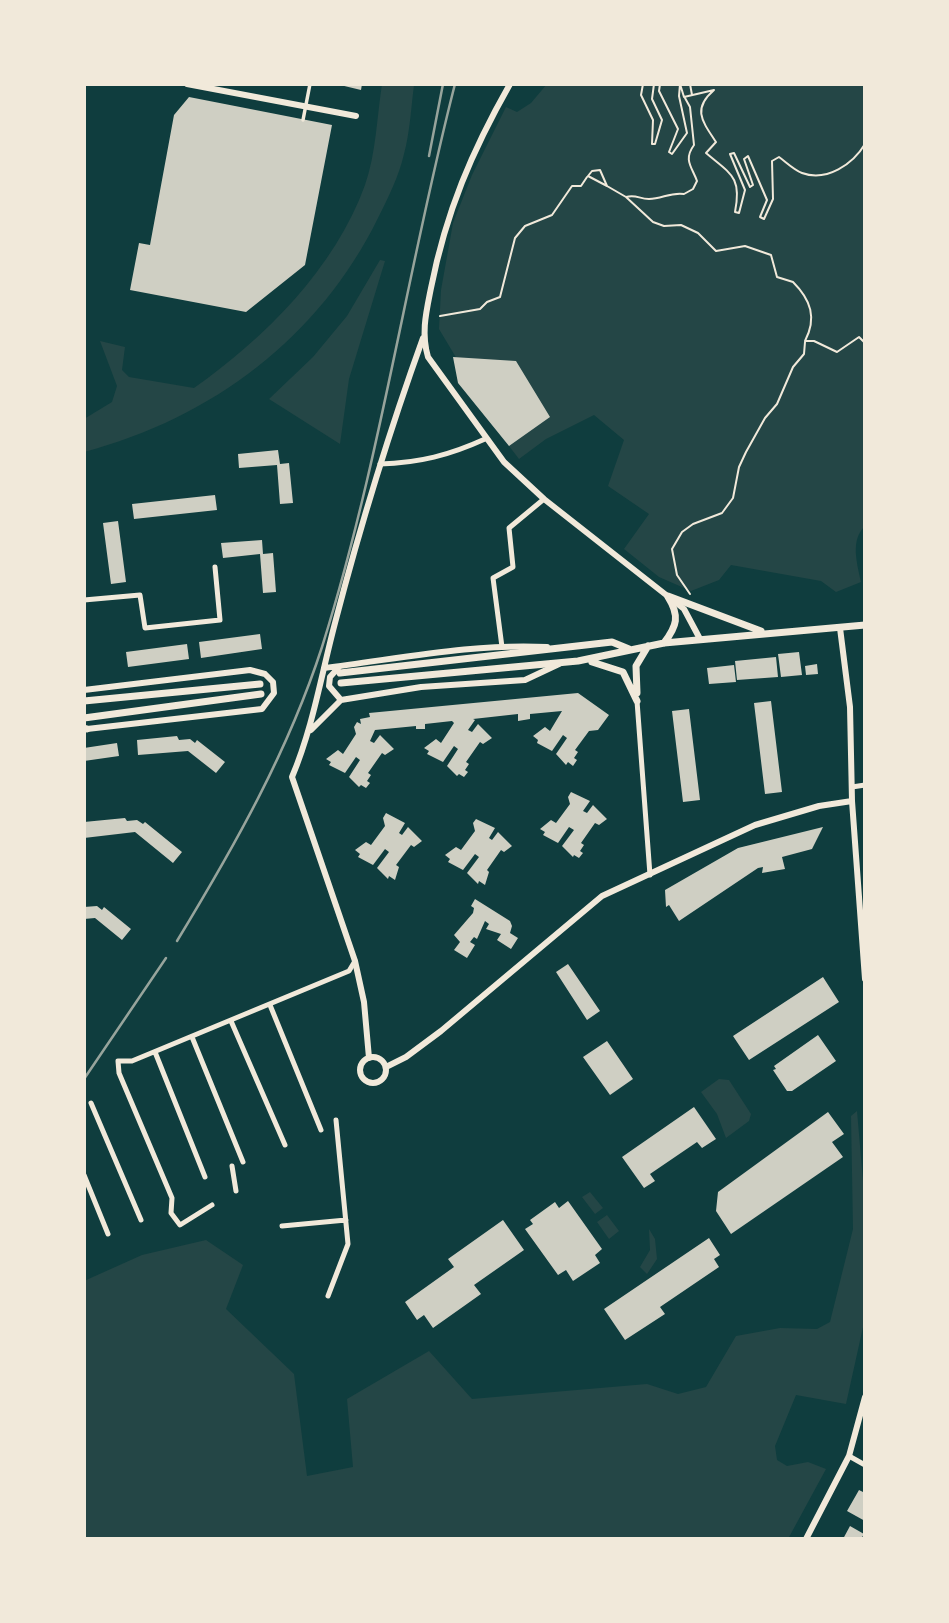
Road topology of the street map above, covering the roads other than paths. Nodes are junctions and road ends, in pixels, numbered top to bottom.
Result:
1 (187, 84) edge
2 (310, 84) edge
3 (510, 84) edge
4 (356, 116) dead end
5 (303, 120) dead end
6 (423, 338) junction
7 (485, 439) junction
8 (380, 464) junction
9 (544, 499) junction
10 (215, 567) dead end
11 (668, 596) junction
12 (84, 600) edge
13 (865, 625) edge
14 (840, 628) junction
15 (768, 633) junction
16 (700, 639) junction
17 (664, 643) junction
18 (648, 645) junction
19 (502, 647) junction
20 (563, 648) junction
21 (629, 649) junction
22 (566, 661) junction
23 (578, 661) junction
24 (324, 668) junction
25 (340, 670) junction
26 (341, 683) dead end
27 (260, 684) dead end
28 (84, 691) edge
29 (261, 694) dead end
30 (341, 699) junction
31 (84, 701) edge
32 (637, 701) junction
33 (84, 718) edge
34 (86, 729) edge
35 (310, 731) junction
36 (865, 785) edge
37 (852, 787) junction
38 (852, 801) junction
39 (650, 875) junction
40 (355, 961) junction
41 (865, 978) edge
42 (270, 1005) junction
43 (231, 1021) junction
44 (192, 1037) junction
45 (155, 1052) junction
46 (369, 1058) junction
47 (386, 1067) junction
48 (91, 1103) dead end
49 (336, 1120) dead end
50 (321, 1130) dead end
51 (285, 1145) dead end
52 (243, 1162) dead end
53 (232, 1166) dead end
54 (84, 1175) edge
55 (205, 1177) dead end
56 (236, 1191) dead end
57 (212, 1205) dead end
58 (141, 1220) dead end
59 (346, 1220) junction
60 (282, 1226) dead end
61 (108, 1234) dead end
62 (328, 1296) dead end
63 (865, 1397) edge
64 (849, 1456) junction
65 (865, 1465) edge
66 (806, 1539) edge

1 - 4 street
2 - 5 street
3 - 6 street
6 - 7 street
6 - 8 street
7 - 8 street
7 - 9 street
8 - 24 street
9 - 11 street
9 - 19 street
10 - 12 street
11 - 15 main road
11 - 16 street
11 - 17 main road
13 - 14 main road
14 - 15 main road
14 - 37 street
15 - 16 main road
16 - 17 main road
17 - 18 main road
18 - 21 main road
18 - 32 main road
19 - 20 street
19 - 25 street
20 - 21 main road
20 - 25 main road
21 - 23 main road
22 - 23 main road
22 - 26 main road
22 - 30 street
23 - 32 main road
24 - 25 street
24 - 35 street
25 - 30 street
27 - 31 main road
28 - 34 street
29 - 33 main road
30 - 35 street
32 - 39 street
35 - 40 street
36 - 37 street
37 - 38 street
38 - 39 street
38 - 41 street
39 - 47 street
40 - 42 street
40 - 46 street
42 - 43 street
42 - 50 street
43 - 44 street
43 - 51 street
44 - 45 street
44 - 52 street
45 - 55 street
45 - 57 street
46 - 47 street
46 - 47 street
48 - 58 street
49 - 59 street
53 - 56 street
54 - 61 street
59 - 60 street
59 - 62 street
63 - 64 street
64 - 65 street
64 - 66 street

